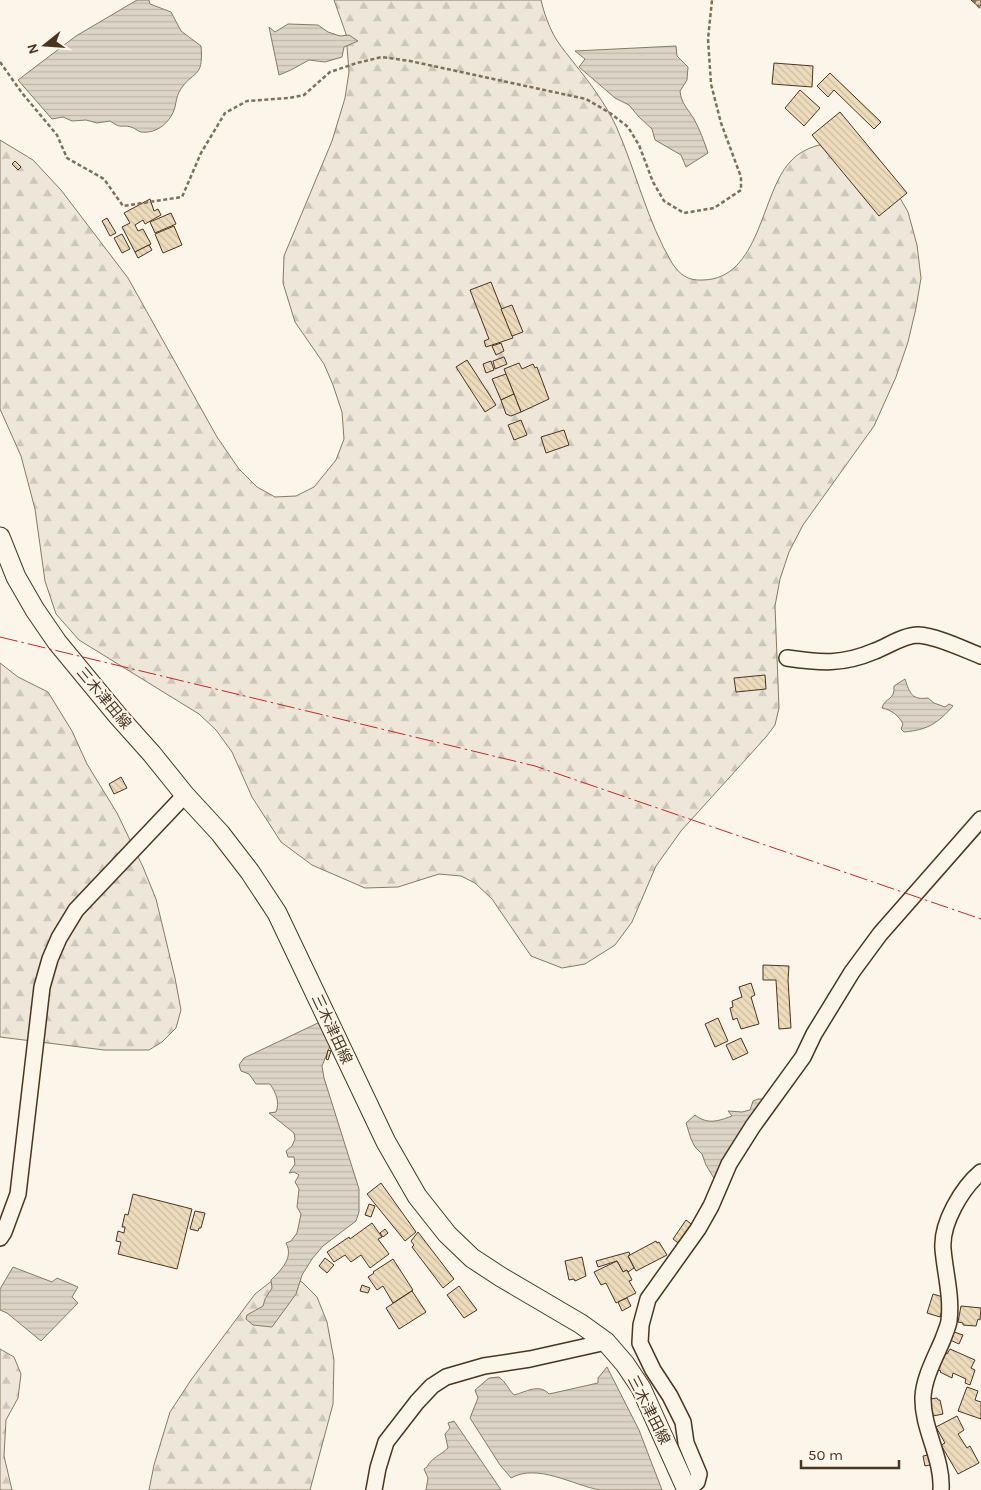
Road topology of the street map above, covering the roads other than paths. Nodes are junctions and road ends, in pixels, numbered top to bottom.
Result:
1 (0, 537) edge
2 (981, 656) edge
3 (787, 658) dead end
4 (185, 795) junction
5 (981, 819) edge
6 (981, 1172) edge
7 (0, 1238) edge
8 (606, 1342) junction
9 (374, 1490) edge
10 (687, 1490) edge
11 (941, 1490) edge

1 - 4 main road, 三木津田線
2 - 3 street
4 - 7 street
4 - 8 main road, 三木津田線
5 - 10 street
6 - 11 street
8 - 9 street
8 - 10 main road, 三木津田線

